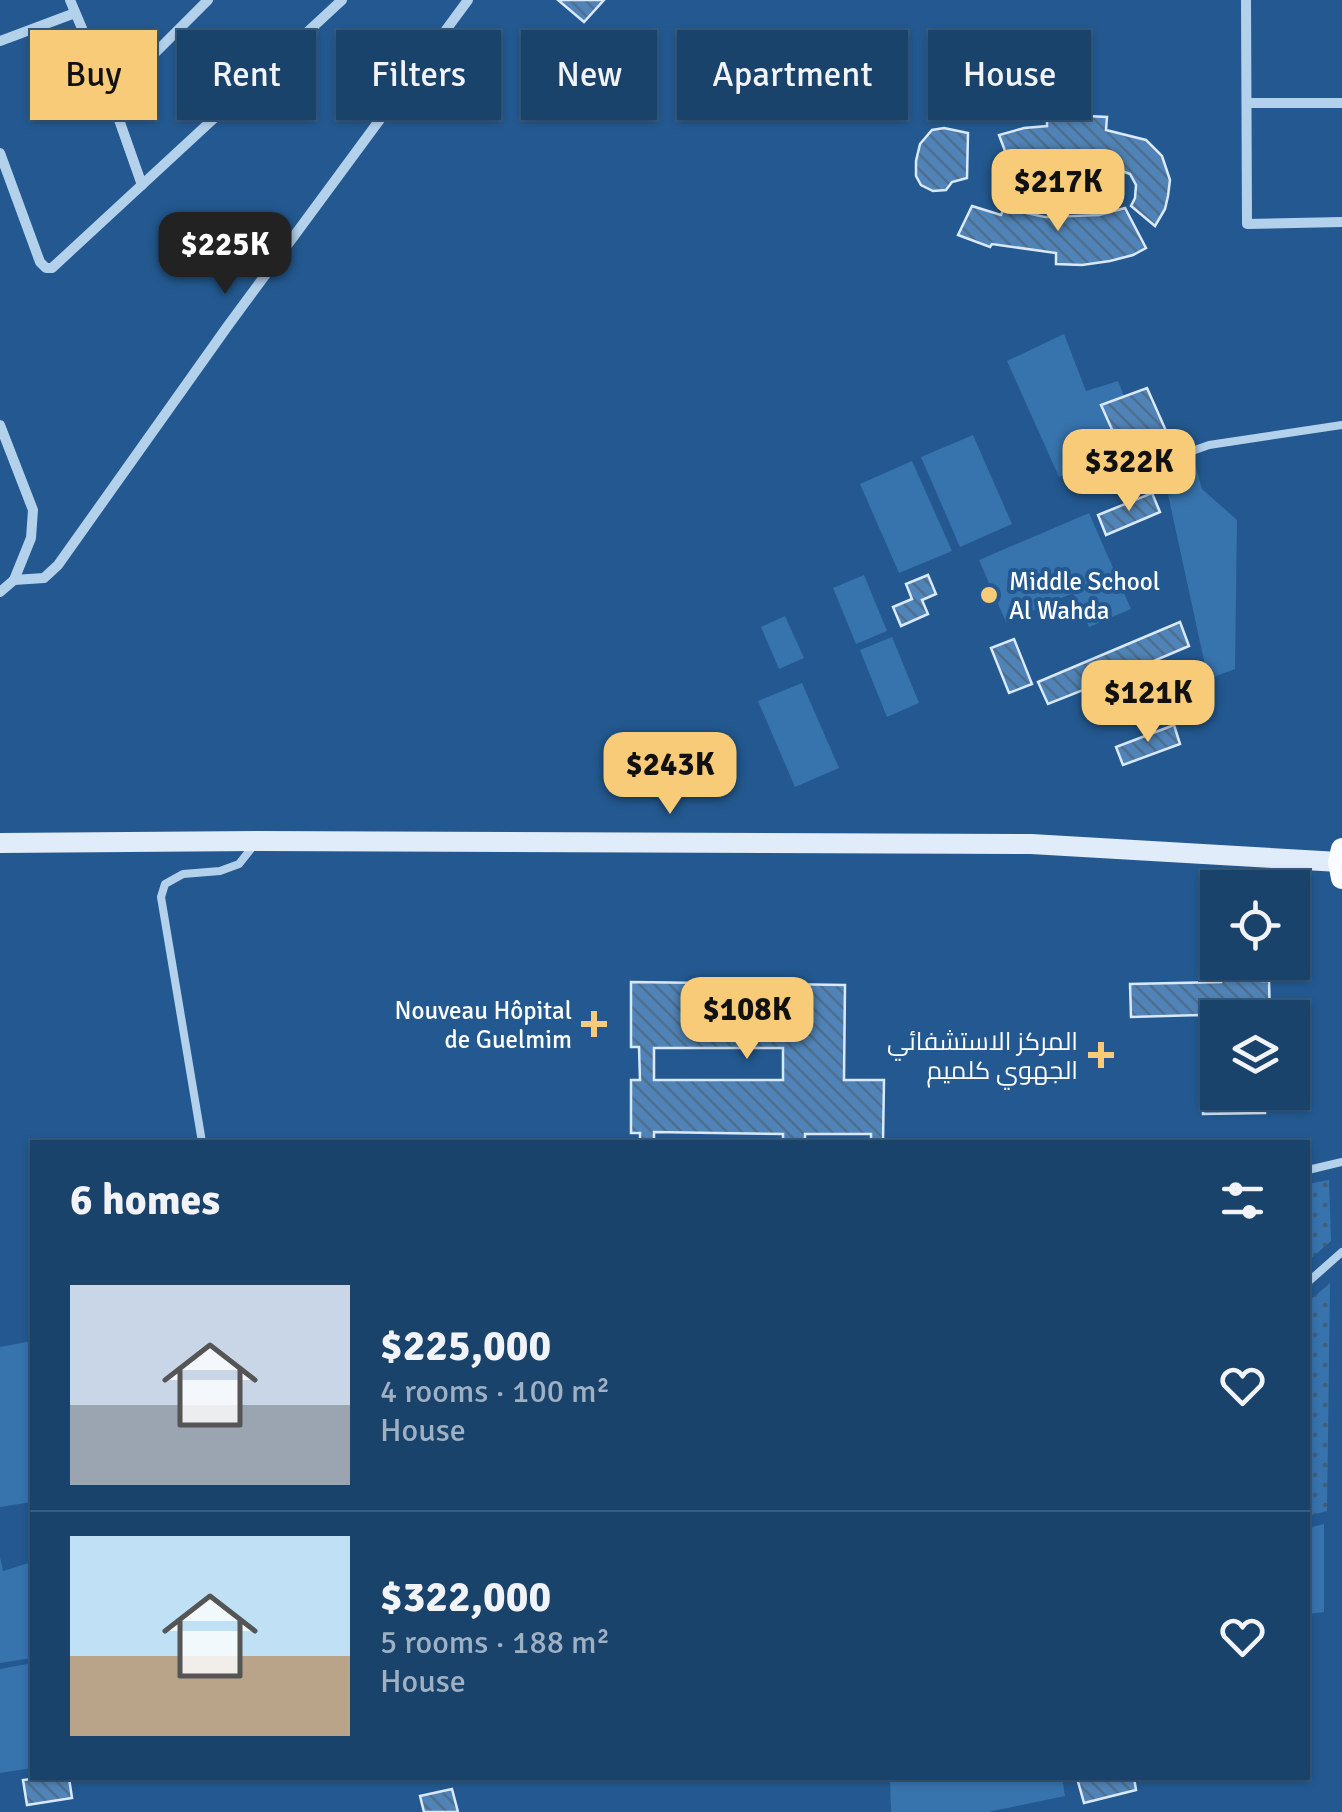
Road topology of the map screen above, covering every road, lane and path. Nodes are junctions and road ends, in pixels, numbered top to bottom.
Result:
1 (70, 0) edge
2 (208, 0) edge
3 (342, 0) edge
4 (468, 0) edge
5 (1246, 0) edge
6 (74, 14) junction
7 (81, 30) edge
8 (0, 41) edge
9 (157, 51) edge
10 (1246, 103) junction
11 (1342, 103) edge
12 (119, 120) edge
13 (0, 153) edge
14 (142, 185) junction
15 (1342, 222) edge
16 (0, 425) edge
17 (1342, 426) edge
18 (1181, 455) dead end
19 (14, 580) junction
20 (0, 592) edge
21 (258, 840) junction
22 (0, 843) edge
23 (1341, 863) edge
24 (202, 1140) edge
25 (1342, 1162) edge
26 (1310, 1170) edge
27 (1342, 1252) edge
28 (1310, 1280) edge

1 - 6 street
2 - 9 street
3 - 14 street
4 - 19 street
5 - 10 street
6 - 7 street
6 - 8 street
10 - 11 street
10 - 15 street
12 - 14 street
13 - 14 street
16 - 19 street
17 - 18 lane
19 - 20 street
21 - 22 street
21 - 23 street
21 - 24 lane
25 - 26 lane
27 - 28 lane

